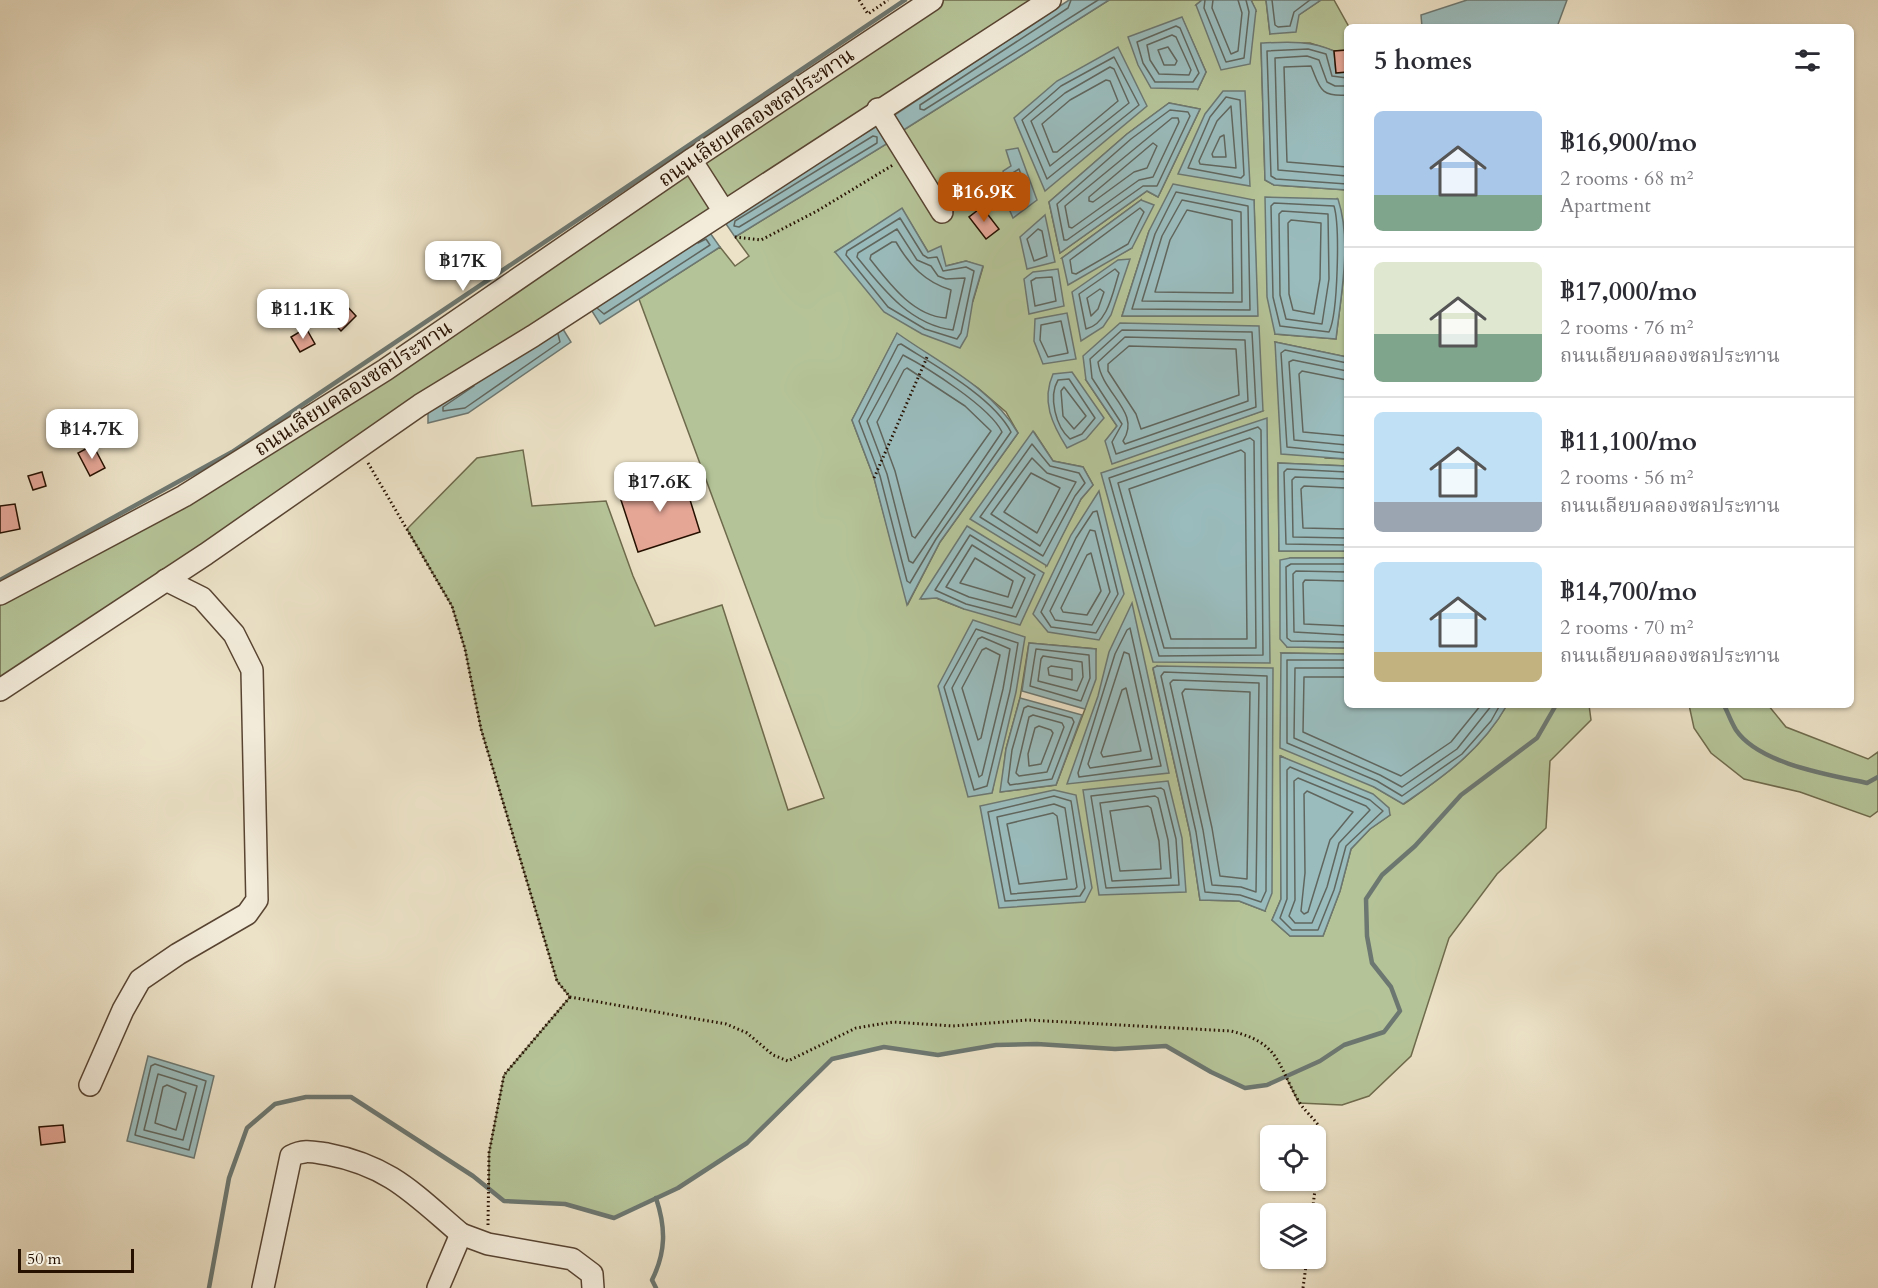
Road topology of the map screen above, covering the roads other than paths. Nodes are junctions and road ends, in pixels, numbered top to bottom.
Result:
1 (932, 0) edge
2 (1050, 0) edge
3 (878, 109) junction
4 (691, 160) junction
5 (723, 210) junction
6 (942, 212) dead end
7 (166, 580) junction
8 (0, 594) edge
9 (0, 690) edge
10 (90, 1085) dead end
11 (461, 1234) junction
12 (263, 1288) edge
13 (438, 1288) edge
14 (593, 1288) edge

1 - 4 street, ถนนเลียบคลองชลประทาน
2 - 3 street
3 - 5 street
3 - 6 street
4 - 5 street
4 - 8 street, ถนนเลียบคลองชลประทาน
5 - 7 street
7 - 9 street
7 - 10 street
11 - 12 street
11 - 13 street
11 - 14 street

